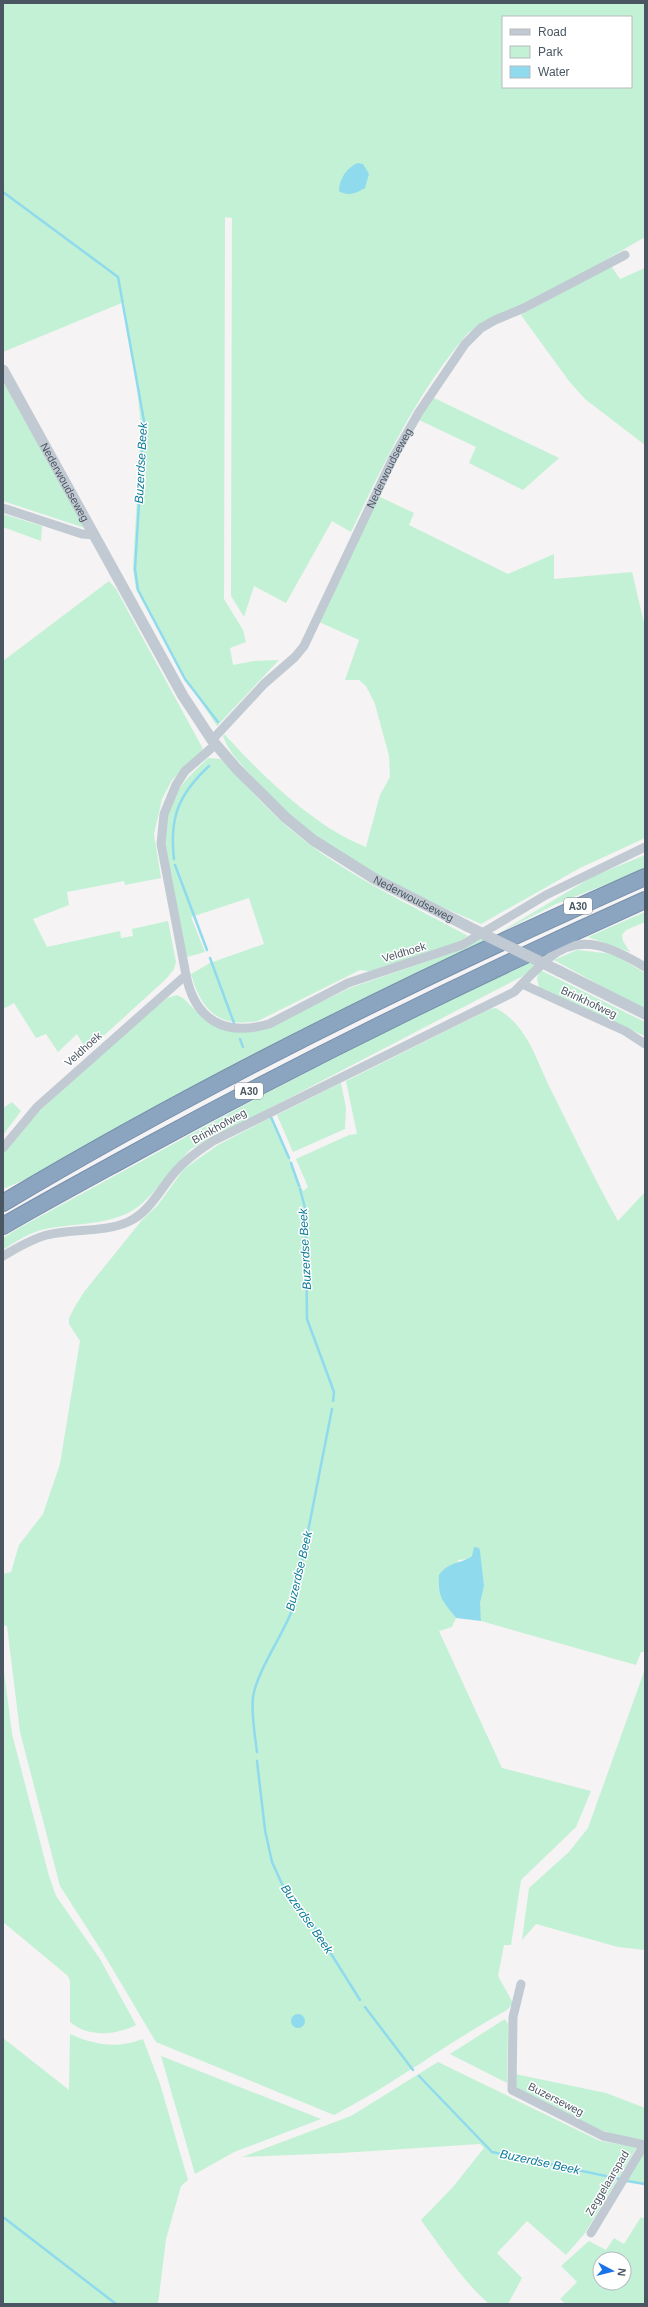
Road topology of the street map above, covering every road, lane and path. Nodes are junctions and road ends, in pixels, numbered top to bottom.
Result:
1 (625, 255) dead end
2 (3, 370) edge
3 (3, 508) edge
4 (95, 535) junction
5 (214, 742) junction
6 (645, 847) edge
7 (645, 877) edge
8 (645, 900) edge
9 (645, 967) edge
10 (186, 975) junction
11 (522, 984) junction
12 (645, 1014) edge
13 (645, 1044) edge
14 (3, 1148) edge
15 (3, 1203) edge
16 (3, 1226) edge
17 (3, 1256) edge
18 (521, 1984) dead end
19 (644, 2145) edge
20 (591, 2233) dead end

1 - 5 street, Nederwoudseweg
2 - 4 street, Nederwoudseweg
3 - 4 street
4 - 5 street, Nederwoudseweg
5 - 10 street, Veldhoek
5 - 12 street, Nederwoudseweg, bridge
6 - 10 street, Veldhoek
7 - 15 highway, A30
8 - 16 highway, A30
9 - 11 street, Brinkhofweg
10 - 14 street, Veldhoek
11 - 13 street, Brinkhofweg
11 - 17 street, Brinkhofweg
18 - 19 street, Buzerseweg
19 - 20 street, Zeggelaarspad

